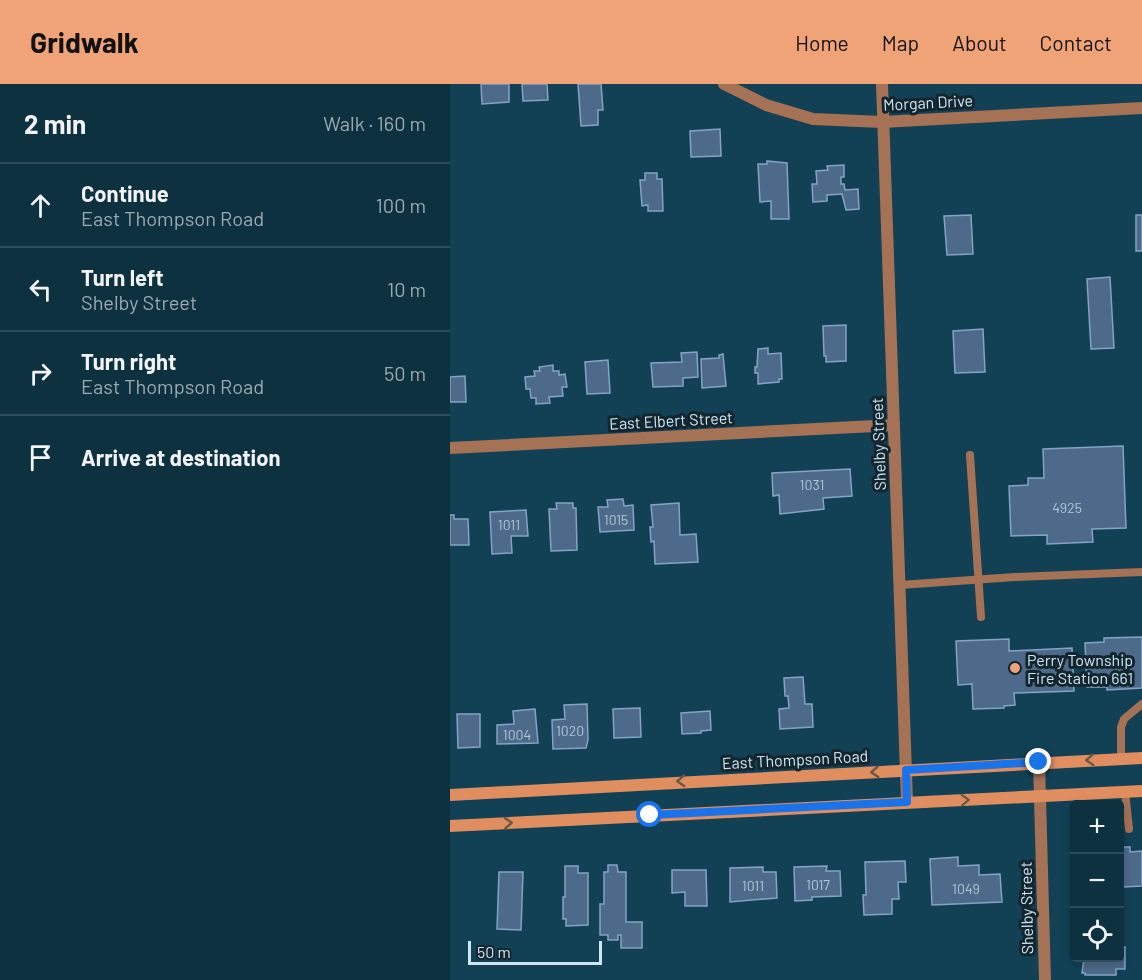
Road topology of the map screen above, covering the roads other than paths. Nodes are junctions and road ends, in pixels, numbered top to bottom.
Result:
1 (724, 84) edge
2 (882, 84) edge
3 (1142, 108) edge
4 (882, 122) junction
5 (894, 425) junction
6 (450, 448) edge
7 (970, 455) dead end
8 (1142, 572) edge
9 (978, 579) junction
10 (900, 585) junction
11 (981, 617) dead end
12 (1142, 704) edge
13 (1142, 758) edge
14 (1121, 759) junction
15 (1039, 762) junction
16 (906, 770) junction
17 (1142, 791) edge
18 (1125, 792) junction
19 (450, 795) edge
20 (1040, 797) junction
21 (907, 802) junction
22 (450, 826) edge
23 (1129, 830) dead end
24 (1045, 980) edge

1 - 4 street, Morgan Drive
2 - 4 street, Shelby Street
3 - 4 street, Morgan Drive
4 - 5 street, Shelby Street
5 - 6 street, East Elbert Street
5 - 10 street, Shelby Street
7 - 9 lane
8 - 9 lane
9 - 10 lane
9 - 11 lane
10 - 16 street, Shelby Street
12 - 14 lane
13 - 14 main road, East Thompson Road
14 -> 15 main road, East Thompson Road
15 - 16 main road, East Thompson Road
15 - 20 street, Shelby Street
16 -> 19 main road, East Thompson Road
16 - 21 street, Shelby Street
17 - 18 main road
18 - 20 main road
18 - 23 lane
21 -> 20 main road
20 - 24 street, Shelby Street
22 -> 21 main road

